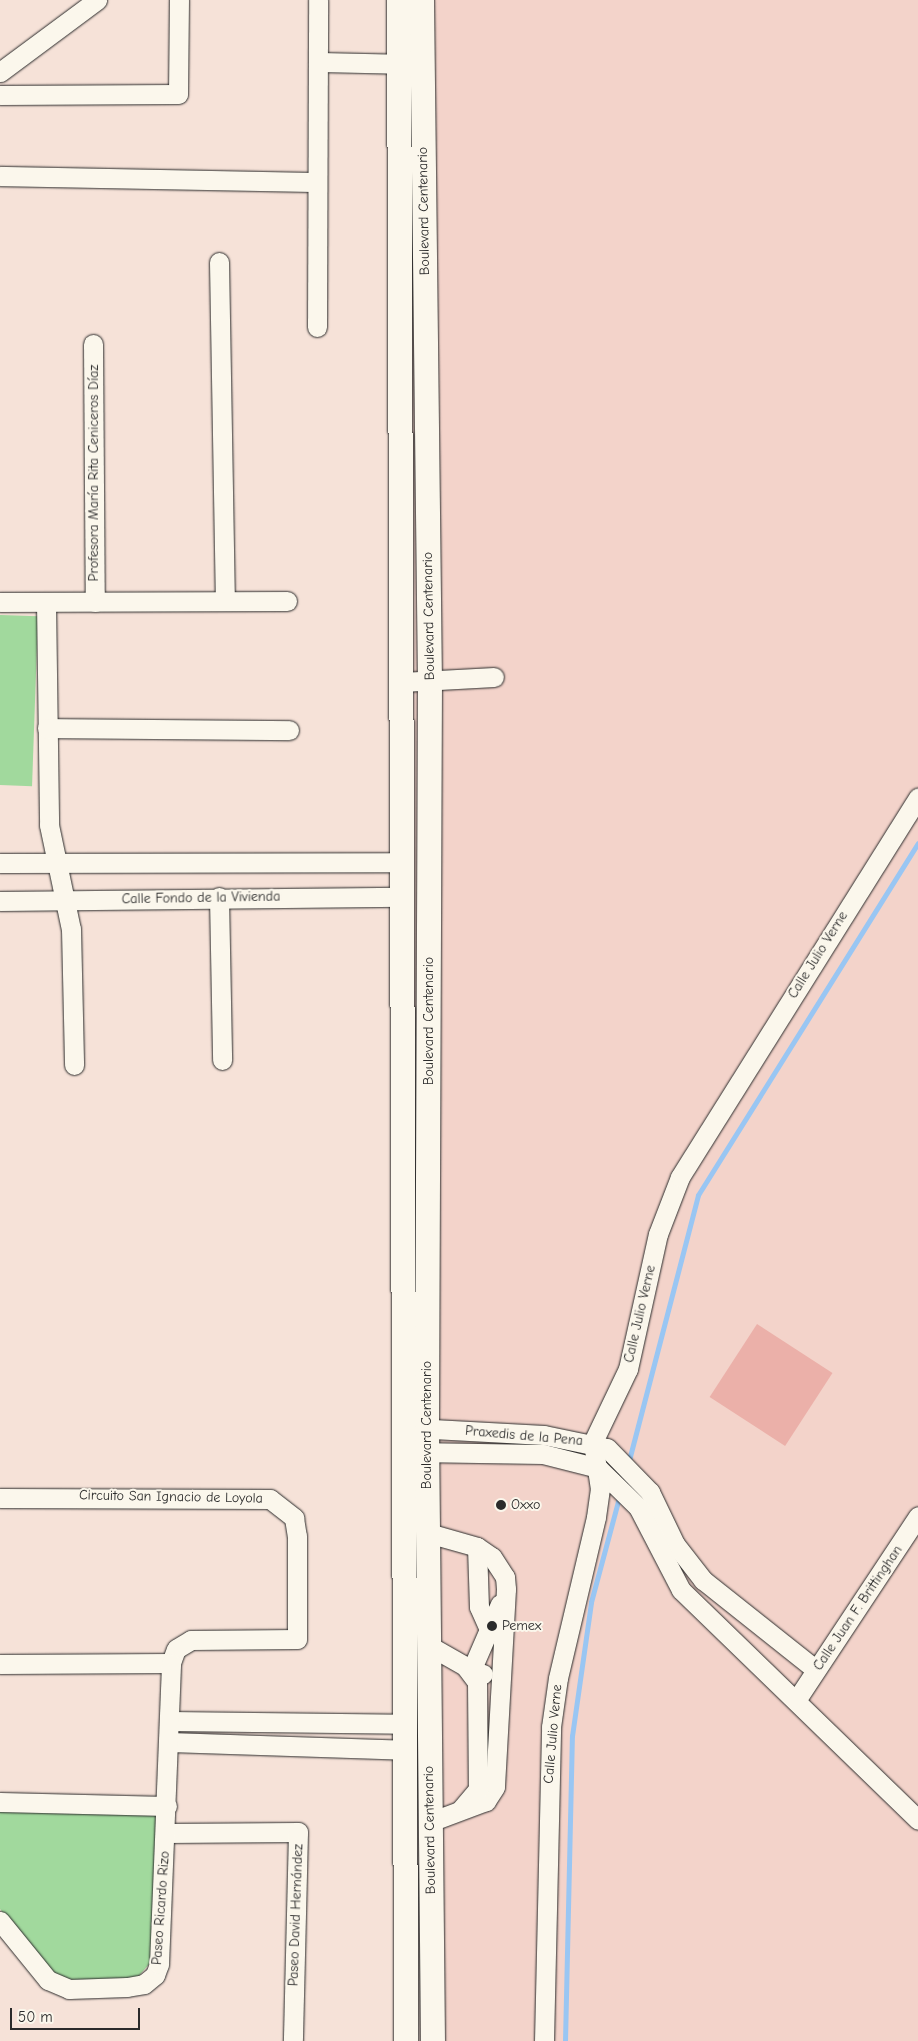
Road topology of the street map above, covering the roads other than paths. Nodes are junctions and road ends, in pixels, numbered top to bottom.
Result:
1 (97, 0) edge
2 (179, 0) edge
3 (318, 0) edge
4 (399, 0) edge
5 (422, 0) edge
6 (318, 62) junction
7 (411, 64) junction
8 (0, 72) edge
9 (0, 95) edge
10 (0, 176) edge
11 (317, 182) junction
12 (219, 262) dead end
13 (317, 326) dead end
14 (93, 344) dead end
15 (401, 376) junction
16 (426, 376) junction
17 (225, 601) junction
18 (287, 601) dead end
19 (0, 602) edge
20 (46, 602) junction
21 (95, 602) junction
22 (494, 677) dead end
23 (430, 681) junction
24 (402, 682) junction
25 (47, 728) junction
26 (289, 730) dead end
27 (918, 797) edge
28 (403, 862) junction
29 (0, 863) edge
30 (57, 863) junction
31 (219, 897) junction
32 (403, 897) junction
33 (64, 900) junction
34 (0, 901) edge
35 (430, 993) junction
36 (222, 1060) dead end
37 (74, 1065) dead end
38 (430, 1075) junction
39 (402, 1076) junction
40 (401, 1428) junction
41 (427, 1429) junction
42 (593, 1442) junction
43 (401, 1452) junction
44 (427, 1452) junction
45 (604, 1473) junction
46 (0, 1498) edge
47 (918, 1516) edge
48 (428, 1533) junction
49 (477, 1548) junction
50 (506, 1589) junction
51 (489, 1629) junction
52 (428, 1645) junction
53 (171, 1663) junction
54 (0, 1664) edge
55 (816, 1670) junction
56 (471, 1671) junction
57 (498, 1687) junction
58 (797, 1699) junction
59 (169, 1721) junction
60 (403, 1724) junction
61 (169, 1742) junction
62 (404, 1750) junction
63 (0, 1802) edge
64 (167, 1806) junction
65 (458, 1812) junction
66 (918, 1820) edge
67 (430, 1822) junction
68 (166, 1833) junction
69 (431, 1880) junction
70 (0, 1921) edge
71 (406, 1958) junction
72 (292, 2041) edge
73 (406, 2041) edge
74 (415, 2041) edge
75 (433, 2041) edge
76 (544, 2041) edge

1 - 8 street
2 - 9 street
3 - 6 street
4 - 7 main road, Boulevard Centenario
5 - 7 main road, Boulevard Centenario
6 - 7 street
6 - 11 street
7 - 15 main road, Boulevard Centenario
7 - 16 main road, Boulevard Centenario
10 - 11 street
11 - 13 street
12 - 17 street
14 - 21 street, Profesora María Rita Ceniceros Díaz
15 - 16 main road
15 - 24 main road, Boulevard Centenario
16 - 23 main road, Boulevard Centenario
17 - 18 street
17 - 21 street
19 - 20 street
20 - 21 street
20 - 25 street
22 - 23 street
23 - 24 street
23 - 35 main road, Boulevard Centenario
24 - 28 main road, Boulevard Centenario
25 - 26 street
25 - 30 street
27 - 42 street, Calle Julio Verne
28 - 30 street
28 - 32 main road, Boulevard Centenario
28 - 35 main road
29 - 30 street
30 - 33 street
31 - 32 street, Calle Fondo de la Vivienda
31 - 33 street, Calle Fondo de la Vivienda
31 - 36 street
32 - 39 main road, Boulevard Centenario
33 - 34 street, Calle Fondo de la Vivienda
33 - 37 street
35 - 38 main road, Boulevard Centenario
38 - 39 main road
38 - 41 main road, Boulevard Centenario
39 - 40 main road, Boulevard Centenario
40 - 41 street, Praxedis de la Pena
40 - 43 main road, Boulevard Centenario
41 - 42 street, Praxedis de la Pena
41 - 44 main road, Boulevard Centenario
42 - 45 street, Calle Julio Verne
42 - 55 street, Praxedis de la Pena
43 - 44 street, Praxedis de la Pena
43 - 60 main road, Boulevard Centenario
44 - 45 street, Praxedis de la Pena
44 - 48 main road, Boulevard Centenario
45 - 58 street
45 - 76 street, Calle Julio Verne
46 - 53 street, Circuito San Ignacio de Loyola
47 - 55 street, Calle Juan F. Brittinghan
48 - 49 street
48 - 52 main road, Boulevard Centenario
49 - 50 street
49 - 51 street
50 - 51 street
50 - 57 street
51 - 56 street
52 - 56 street
52 - 67 main road, Boulevard Centenario
53 - 54 street
53 - 59 street, Paseo Ricardo Rizo
55 - 58 street, Calle Juan F. Brittinghan
56 - 57 street
56 - 65 street
57 - 65 street
58 - 66 street
59 - 60 street
59 - 61 street, Paseo Ricardo Rizo
60 - 62 main road, Boulevard Centenario
60 - 69 main road
61 - 62 street
61 - 64 street, Paseo Ricardo Rizo
62 - 71 main road, Boulevard Centenario
63 - 64 street
64 - 68 street, Paseo Ricardo Rizo
65 - 67 street
67 - 69 main road, Boulevard Centenario
68 - 70 street, Paseo Ricardo Rizo
68 - 72 street, Paseo David Hernández
69 - 75 main road, Boulevard Centenario
71 - 73 main road, Boulevard Centenario
71 - 74 main road

